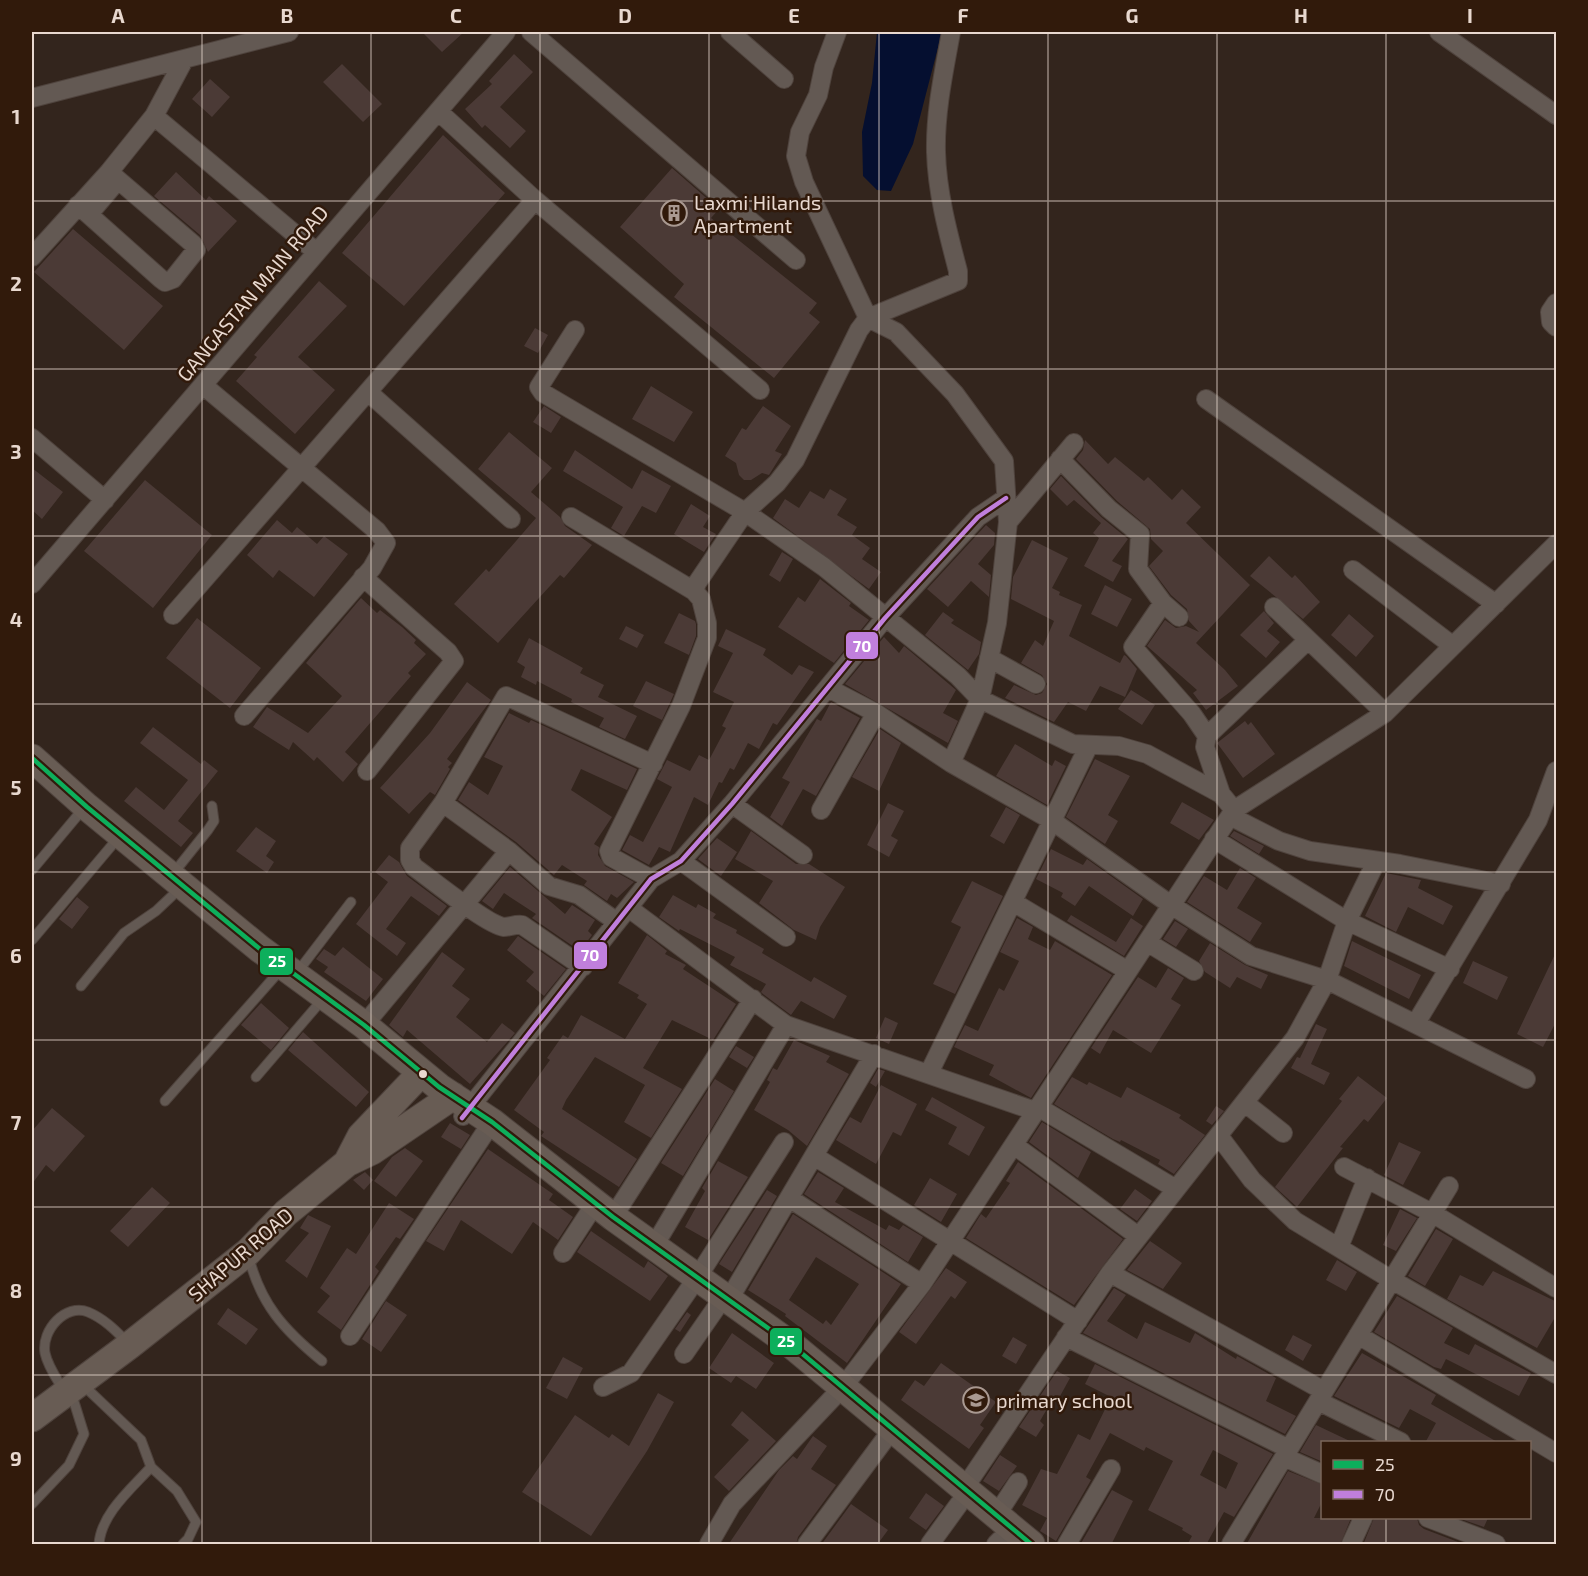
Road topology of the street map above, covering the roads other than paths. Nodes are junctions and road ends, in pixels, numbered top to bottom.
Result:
1 (289, 32) edge
2 (506, 32) edge
3 (531, 32) edge
4 (730, 32) edge
5 (837, 32) edge
6 (951, 32) edge
7 (1439, 32) edge
8 (222, 40) edge
9 (184, 60) junction
10 (784, 79) dead end
11 (32, 98) edge
12 (438, 111) junction
13 (1557, 115) edge
14 (154, 116) junction
15 (113, 176) junction
16 (535, 200) junction
17 (83, 210) junction
18 (315, 251) junction
19 (32, 257) edge
20 (796, 260) dead end
21 (1557, 303) edge
22 (868, 318) junction
23 (1557, 327) edge
24 (575, 330) dead end
25 (204, 386) junction
26 (760, 390) dead end
27 (368, 392) junction
28 (1206, 399) dead end
29 (32, 438) edge
30 (1074, 443) dead end
31 (1060, 459) junction
32 (302, 470) junction
33 (1006, 498) junction
34 (105, 500) junction
35 (746, 512) junction
36 (571, 517) dead end
37 (511, 519) dead end
38 (1008, 522) junction
39 (1557, 544) edge
40 (1353, 570) dead end
41 (363, 577) junction
42 (33, 584) edge
43 (694, 591) junction
44 (1163, 603) junction
45 (1496, 604) junction
46 (1274, 607) dead end
47 (173, 615) dead end
48 (1179, 617) dead end
49 (885, 618) junction
50 (1308, 640) junction
51 (1453, 646) junction
52 (989, 658) junction
53 (1036, 684) dead end
54 (828, 688) junction
55 (980, 699) junction
56 (876, 713) junction
57 (1385, 713) junction
58 (244, 716) dead end
59 (1207, 736) junction
60 (1089, 745) junction
61 (32, 758) edge
62 (951, 763) junction
63 (653, 764) junction
64 (367, 771) dead end
65 (1557, 771) edge
66 (32, 776) edge
67 (1221, 794) junction
68 (443, 803) junction
69 (732, 804) junction
70 (212, 806) dead end
71 (821, 810) dead end
72 (1232, 813) junction
73 (78, 815) junction
74 (1051, 820) junction
75 (1214, 840) junction
76 (113, 844) junction
77 (509, 851) junction
78 (803, 855) dead end
79 (681, 861) junction
80 (1376, 862) junction
81 (32, 870) edge
82 (651, 879) junction
83 (1501, 884) junction
84 (173, 885) junction
85 (351, 902) dead end
86 (1013, 902) junction
87 (464, 903) junction
88 (1171, 905) junction
89 (630, 909) junction
90 (1347, 921) junction
91 (617, 922) junction
92 (786, 937) dead end
93 (32, 940) edge
94 (1147, 942) junction
95 (583, 967) junction
96 (1450, 969) junction
97 (1128, 971) junction
98 (1194, 971) dead end
99 (285, 975) junction
100 (1327, 980) junction
101 (81, 986) dead end
102 (753, 999) junction
103 (316, 1007) junction
104 (1416, 1023) junction
105 (786, 1025) junction
106 (364, 1026) junction
107 (874, 1054) junction
108 (929, 1073) junction
109 (256, 1077) dead end
110 (417, 1077) junction
111 (1526, 1079) dead end
112 (165, 1101) dead end
113 (1245, 1103) junction
114 (1037, 1109) junction
115 (468, 1113) junction
116 (1283, 1133) dead end
117 (1219, 1136) junction
118 (784, 1142) dead end
119 (1014, 1145) junction
120 (814, 1156) junction
121 (347, 1163) junction
122 (1344, 1167) dead end
123 (1366, 1178) junction
124 (1449, 1185) dead end
125 (1176, 1189) junction
126 (789, 1198) junction
127 (602, 1214) junction
128 (1432, 1214) junction
129 (1138, 1236) junction
130 (950, 1241) junction
131 (654, 1246) junction
132 (1339, 1247) junction
133 (248, 1252) junction
134 (562, 1253) dead end
135 (1110, 1273) junction
136 (695, 1281) junction
137 (1392, 1281) junction
138 (922, 1284) junction
139 (1557, 1288) edge
140 (723, 1303) junction
141 (1078, 1321) junction
142 (1359, 1335) junction
143 (350, 1336) dead end
144 (1066, 1337) junction
145 (130, 1345) junction
146 (684, 1354) dead end
147 (322, 1361) dead end
148 (1557, 1374) edge
149 (603, 1387) dead end
150 (72, 1388) junction
151 (839, 1391) junction
152 (1321, 1396) junction
153 (32, 1418) edge
154 (885, 1439) junction
155 (1398, 1441) edge
156 (1286, 1453) junction
157 (1557, 1453) edge
158 (151, 1467) junction
159 (1111, 1469) dead end
160 (1321, 1473) edge
161 (1018, 1482) dead end
162 (961, 1497) junction
163 (32, 1504) edge
164 (1363, 1519) edge
165 (1431, 1519) edge
166 (999, 1536) edge
167 (99, 1545) edge
168 (183, 1545) edge
169 (709, 1545) edge
170 (807, 1545) edge
171 (930, 1545) edge
172 (1031, 1545) edge
173 (1067, 1545) edge
174 (1231, 1545) edge
175 (1351, 1545) edge
176 (1496, 1545) edge

1 - 8 street
2 - 12 street, GANGASTAN MAIN ROAD
3 - 20 street
4 - 10 street
5 - 22 street
6 - 22 street
7 - 13 street
8 - 9 street
9 - 11 street
9 - 14 street
12 - 16 street
12 - 18 street, GANGASTAN MAIN ROAD
14 - 15 street
14 - 18 street
15 - 17 street
15 - 17 street
16 - 26 street
16 - 27 street
17 - 19 street
18 - 25 street, GANGASTAN MAIN ROAD
21 - 23 street
22 - 33 street
22 - 35 street
24 - 35 street
25 - 32 street
25 - 34 street, GANGASTAN MAIN ROAD
27 - 32 street
27 - 37 street
28 - 45 street
29 - 34 street
30 - 31 street
31 - 38 street
31 - 44 street
32 - 41 street
32 - 47 street
33 - 38 street
33 - 49 street
34 - 42 street, GANGASTAN MAIN ROAD
35 - 43 street
35 - 49 street
36 - 43 street
38 - 52 street
39 - 45 street
40 - 51 street
41 - 58 street
41 - 64 street
43 - 63 street
44 - 48 street
44 - 59 street
45 - 51 street
46 - 50 street
49 - 54 street
49 - 55 street
50 - 57 street
50 - 59 street
51 - 57 street
52 - 53 street
52 - 55 street
54 - 56 street
54 - 69 street
55 - 60 street
55 - 62 street
56 - 62 street
56 - 71 street
57 - 72 street
59 - 67 street
60 - 67 street
60 - 74 street
61 - 84 main road
62 - 74 street
63 - 68 street
63 - 82 street
65 - 83 street
66 - 73 main road
67 - 72 street
68 - 77 street
68 - 87 street
69 - 78 street
69 - 79 street
70 - 84 lane
72 - 75 street
72 - 80 street
73 - 76 main road
73 - 81 lane
74 - 86 street
74 - 88 street
75 - 88 street
75 - 90 street
76 - 84 main road
76 - 93 lane
77 - 87 street
77 - 91 street
79 - 82 street
79 - 92 street
80 - 83 street
80 - 90 street
82 - 89 street
83 - 96 street
84 - 99 main road
84 - 101 lane
85 - 99 lane
86 - 97 street
86 - 108 street
87 - 95 street
87 - 106 street
88 - 94 street
88 - 100 street
89 - 91 street
89 - 102 street
90 - 96 street
90 - 100 street
91 - 95 street
94 - 97 street
94 - 98 street
95 - 115 street
96 - 104 street
97 - 114 street
99 - 103 main road
99 - 106 main road
99 - 112 lane
100 - 104 street
100 - 113 street
102 - 105 street
102 - 127 street
103 - 109 lane
103 - 110 main road
104 - 111 street
105 - 107 street
105 - 131 street
106 - 110 main road
107 - 108 street
107 - 120 street
108 - 114 street
110 - 115 main road
110 - 121 main road
113 - 116 street
113 - 117 street
114 - 119 street
114 - 125 street
115 - 121 main road, SHAPUR ROAD
115 - 127 main road
115 - 143 street
117 - 125 street
117 - 132 street
118 - 136 street
119 - 129 street
119 - 130 street
120 - 126 street
120 - 130 street
121 - 133 main road, SHAPUR ROAD
122 - 123 street
123 - 128 street
123 - 132 street
124 - 128 street
125 - 129 street
126 - 138 street
126 - 140 street
127 - 131 main road
127 - 134 street
127 - 136 main road
128 - 137 street
128 - 139 street
129 - 135 street
130 - 138 street
130 - 141 street
131 - 136 main road
132 - 137 street
133 - 145 main road, SHAPUR ROAD
133 - 147 lane
135 - 141 street
135 - 152 street
136 - 140 main road
136 - 149 street
137 - 142 street
137 - 148 street
138 - 151 street
140 - 146 street
140 - 151 main road
141 - 144 street
142 - 152 street
142 - 157 street
144 - 156 street
144 - 162 street
145 - 150 main road, SHAPUR ROAD
145 - 150 lane
150 - 153 main road, SHAPUR ROAD
150 - 158 lane
150 - 163 lane
151 - 154 main road
151 - 162 main road
151 - 169 street
152 - 155 street
152 - 156 street
154 - 162 main road
154 - 170 street
156 - 160 street
156 - 174 street
158 - 167 lane
158 - 168 lane
159 - 173 street
161 - 166 street
162 - 166 main road
162 - 171 street
164 - 175 street
165 - 176 street
166 - 172 main road

